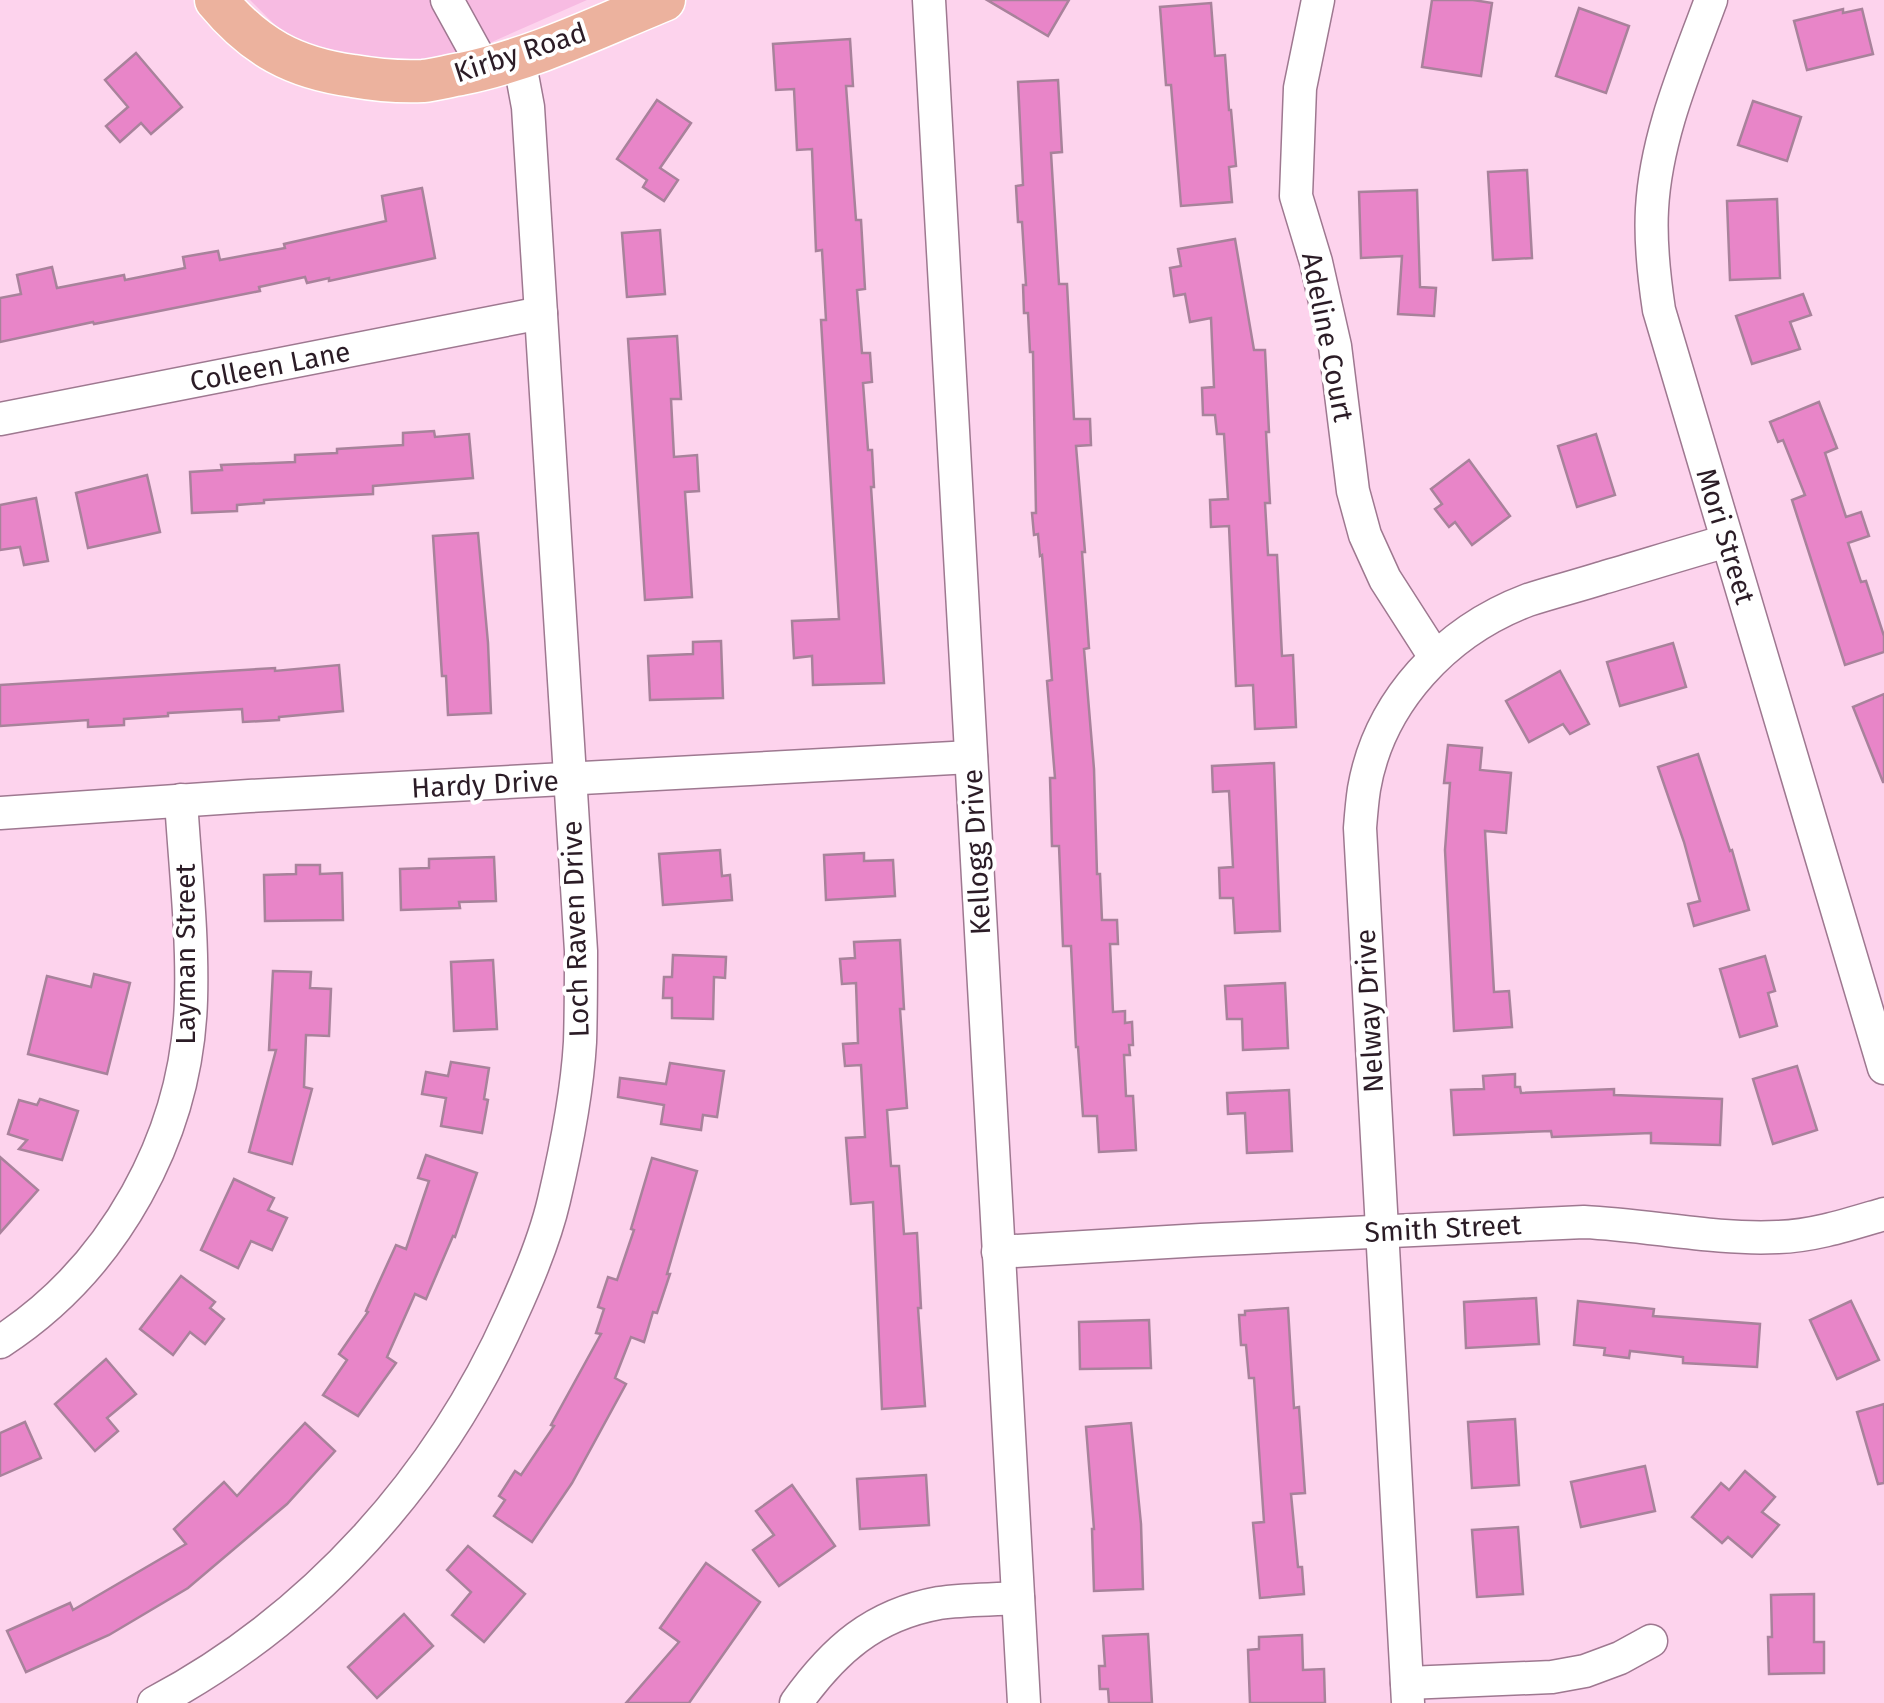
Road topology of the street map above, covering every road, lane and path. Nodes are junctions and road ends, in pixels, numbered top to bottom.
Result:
1 (216, 0) edge
2 (447, 0) edge
3 (664, 0) edge
4 (930, 0) edge
5 (1318, 0) edge
6 (1711, 0) edge
7 (502, 64) junction
8 (541, 314) junction
9 (0, 419) edge
10 (1727, 541) junction
11 (1435, 657) junction
12 (970, 757) junction
13 (570, 779) junction
14 (181, 800) junction
15 (0, 813) edge
16 (1884, 1068) edge
17 (1884, 1214) edge
18 (1381, 1231) junction
19 (998, 1252) junction
20 (0, 1342) edge
21 (1018, 1598) junction
22 (1651, 1641) dead end
23 (1407, 1693) edge
24 (154, 1703) edge
25 (796, 1703) edge
26 (1024, 1703) edge

1 - 7 main road, Kirby Road
2 - 7 street, Loch Raven Drive
3 - 7 main road, Kirby Road
4 - 12 street, Kellogg Drive
5 - 11 street, Adeline Court
6 - 10 street, Mori Street
7 - 8 street, Loch Raven Drive
8 - 9 street, Colleen Lane
8 - 13 street, Loch Raven Drive
10 - 11 street, Nelway Drive
10 - 16 street, Mori Street
11 - 18 street, Nelway Drive
12 - 13 street, Hardy Drive
12 - 19 street, Kellogg Drive
13 - 14 street, Hardy Drive
13 - 24 street, Loch Raven Drive
14 - 15 street, Hardy Drive
14 - 20 street, Layman Street
17 - 18 street, Smith Street
18 - 19 street, Smith Street
18 - 23 street, Nelway Drive
19 - 21 street, Kellogg Drive
21 - 25 street
21 - 26 street, Kellogg Drive
22 - 23 street

